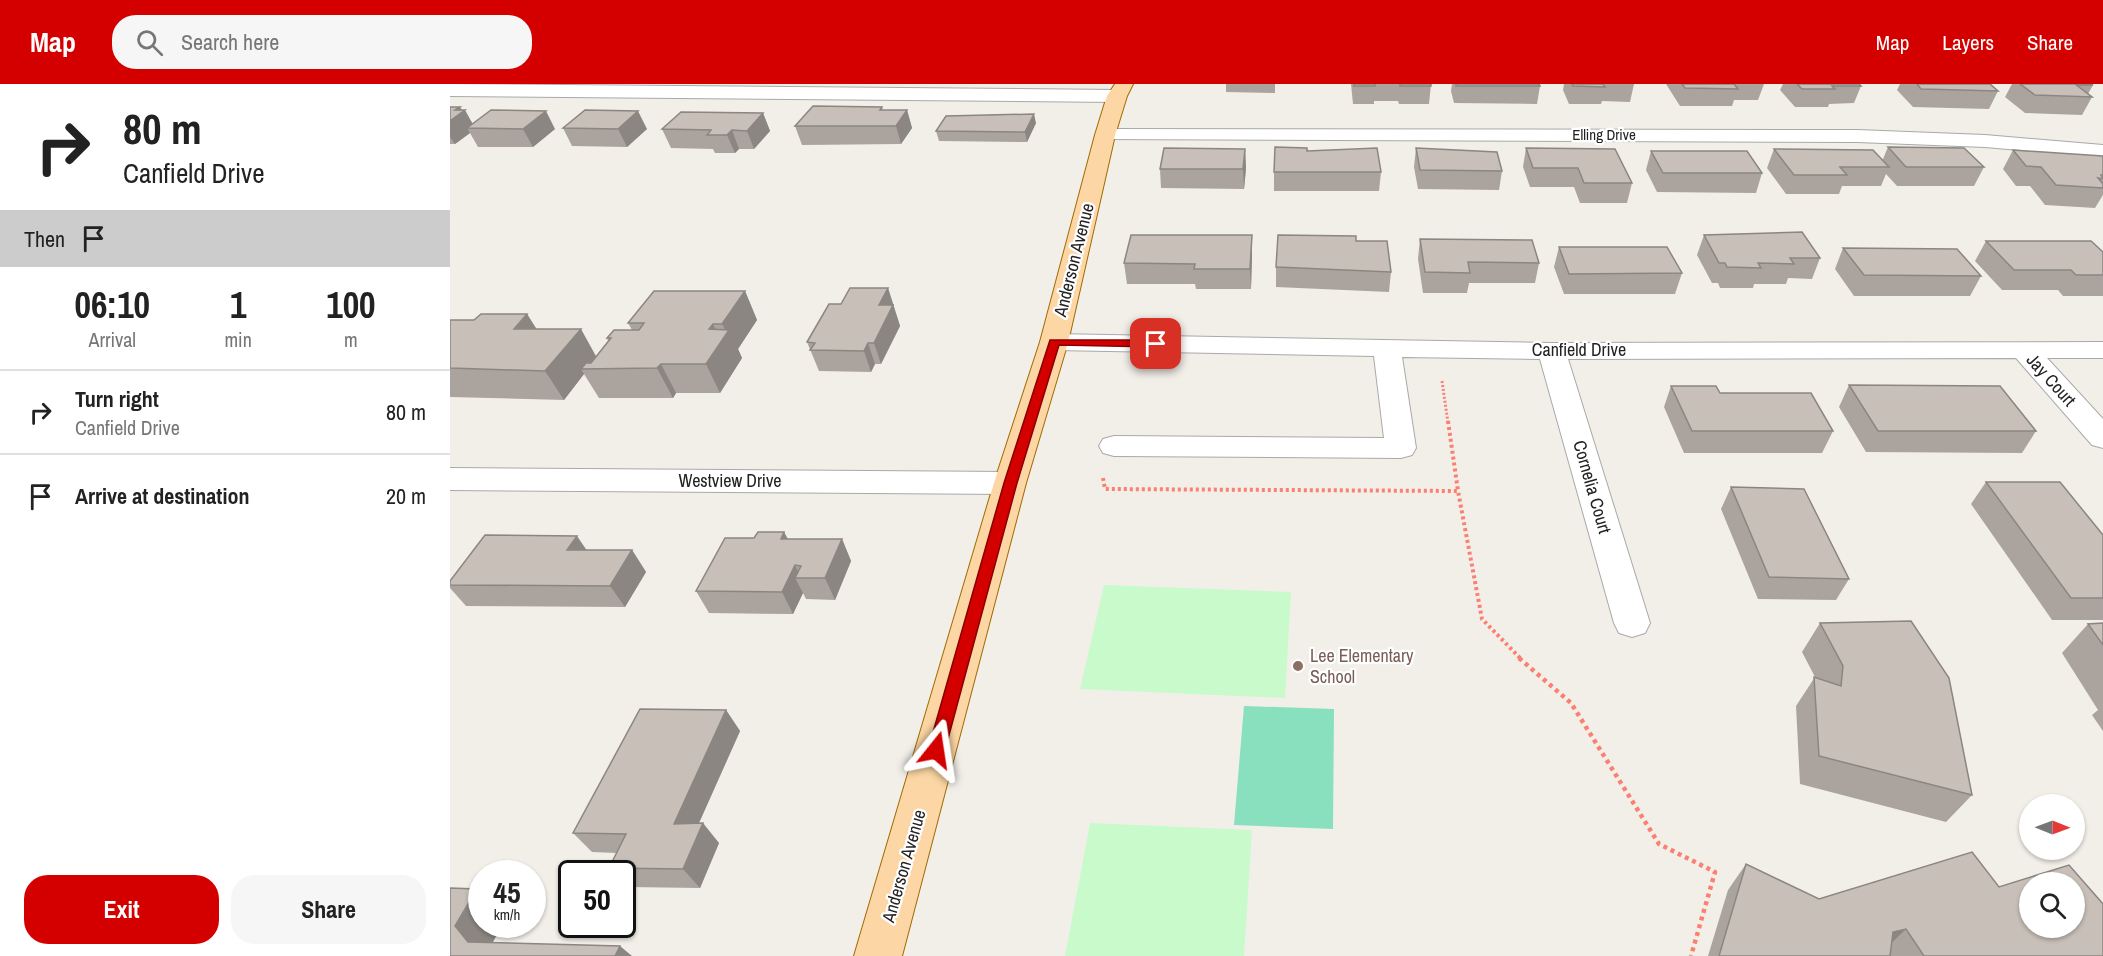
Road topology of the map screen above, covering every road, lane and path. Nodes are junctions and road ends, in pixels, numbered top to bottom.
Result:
1 (671, 87) edge
2 (450, 90) edge
3 (1120, 90) edge
4 (1105, 135) junction
5 (2103, 151) edge
6 (1054, 342) junction
7 (1387, 348) junction
8 (2024, 349) junction
9 (2103, 350) edge
10 (1552, 351) junction
11 (1441, 374) dead end
12 (2103, 438) edge
13 (1109, 459) joint
14 (450, 479) edge
15 (1010, 483) junction
16 (1458, 491) junction
17 (1632, 623) dead end
18 (878, 956) edge
19 (1691, 956) edge

1 - 2 street
1 - 3 street
3 - 4 main road, Anderson Avenue
4 - 5 street, Elling Drive
4 - 6 main road, Anderson Avenue
6 - 7 street, Canfield Drive
6 - 15 main road, Anderson Avenue
7 - 10 street, Canfield Drive
7 - 13 street
8 - 9 street, Canfield Drive
8 - 10 street, Canfield Drive
8 - 12 street, Jay Court
10 - 17 street, Cornelia Court
11 - 16 path
13 - 16 path
14 - 15 street, Westview Drive
15 - 18 main road, Anderson Avenue
16 - 19 path

